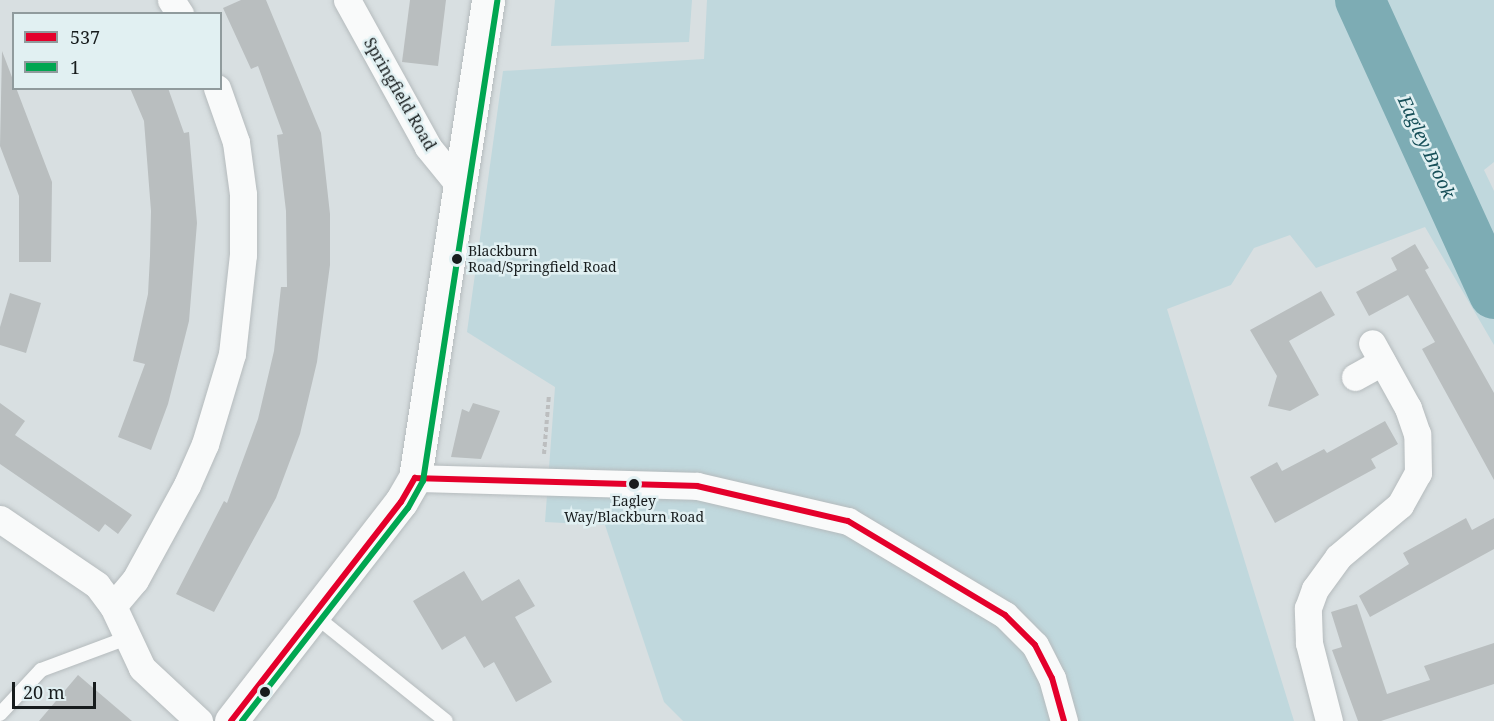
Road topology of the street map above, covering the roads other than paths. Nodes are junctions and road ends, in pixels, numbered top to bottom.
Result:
1 (347, 0) edge
2 (488, 0) edge
3 (218, 90) edge
4 (459, 185) junction
5 (1354, 377) dead end
6 (415, 478) junction
7 (0, 519) edge
8 (113, 606) junction
9 (314, 615) junction
10 (127, 638) junction
11 (0, 714) edge
12 (199, 721) edge
13 (231, 721) edge
14 (446, 721) edge
15 (1064, 721) edge
16 (1329, 721) edge

1 - 4 street, Springfield Road
2 - 4 highway
3 - 8 street
4 - 6 highway
5 - 16 street
6 - 9 highway
6 - 15 street
7 - 8 street
8 - 10 street
9 - 13 highway
9 - 14 lane
10 - 11 lane
10 - 12 street

